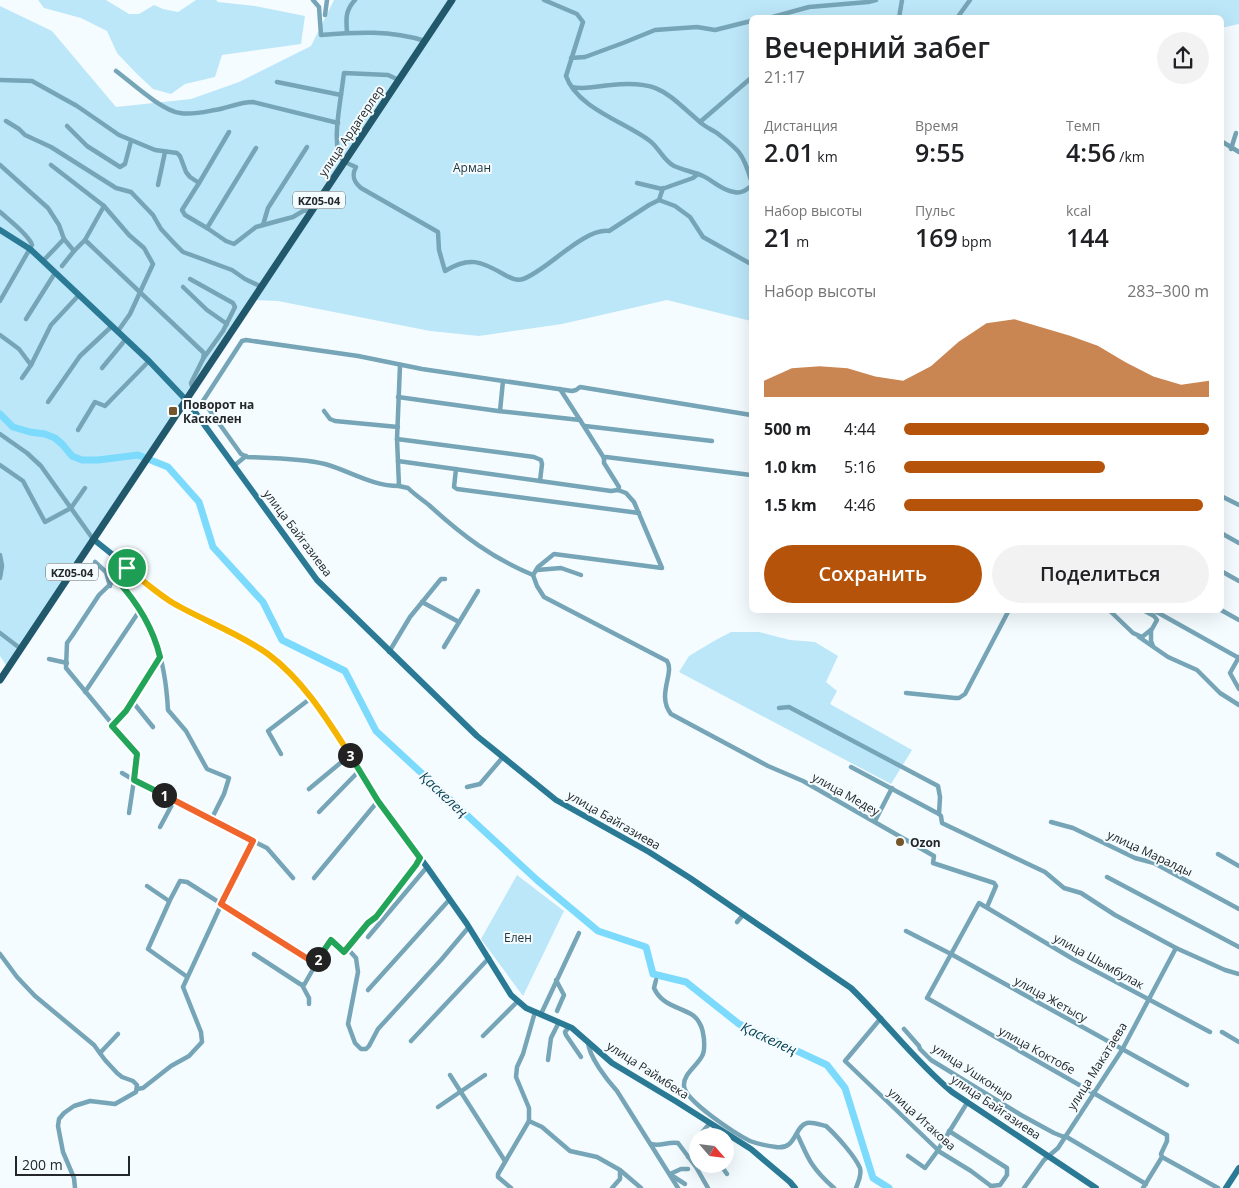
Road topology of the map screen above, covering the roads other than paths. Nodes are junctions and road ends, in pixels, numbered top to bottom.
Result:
1 (313, 0) edge
2 (327, 0) edge
3 (355, 0) edge
4 (544, 0) edge
5 (876, 0) edge
6 (902, 0) edge
7 (970, 0) edge
8 (451, 1) edge
9 (325, 14) dead end
10 (780, 15) edge
11 (900, 15) edge
12 (959, 15) edge
13 (749, 22) edge
14 (347, 32) junction
15 (425, 41) junction
16 (571, 58) junction
17 (116, 71) dead end
18 (0, 80) edge
19 (399, 80) junction
20 (749, 80) edge
21 (277, 82) dead end
22 (571, 87) junction
23 (341, 95) junction
24 (6, 121) dead end
25 (700, 122) junction
26 (338, 123) junction
27 (67, 126) dead end
28 (229, 132) dead end
29 (1236, 133) dead end
30 (131, 141) junction
31 (1224, 143) edge
32 (307, 147) dead end
33 (256, 148) dead end
34 (1232, 148) junction
35 (165, 152) junction
36 (1239, 152) edge
37 (344, 162) junction
38 (0, 165) edge
39 (51, 165) dead end
40 (698, 174) junction
41 (749, 174) edge
42 (199, 182) junction
43 (637, 183) dead end
44 (158, 185) dead end
45 (663, 188) junction
46 (749, 188) edge
47 (659, 200) junction
48 (104, 206) junction
49 (313, 210) junction
50 (0, 212) edge
51 (263, 225) junction
52 (207, 228) junction
53 (0, 230) edge
54 (64, 239) junction
55 (85, 240) junction
56 (30, 248) junction
57 (74, 251) junction
58 (154, 257) dead end
59 (43, 261) junction
60 (749, 263) edge
61 (153, 264) junction
62 (62, 266) dead end
63 (55, 272) junction
64 (190, 279) dead end
65 (183, 287) dead end
66 (262, 287) junction
67 (139, 293) junction
68 (79, 295) junction
69 (0, 301) edge
70 (26, 319) dead end
71 (227, 324) junction
72 (112, 326) junction
73 (118, 331) junction
74 (0, 336) edge
75 (126, 339) junction
76 (203, 359) junction
77 (149, 361) junction
78 (31, 365) junction
79 (400, 365) junction
80 (102, 368) dead end
81 (22, 378) dead end
82 (502, 381) junction
83 (560, 389) junction
84 (193, 391) junction
85 (398, 397) junction
86 (186, 401) junction
87 (48, 402) dead end
88 (324, 411) dead end
89 (500, 411) junction
90 (749, 415) edge
91 (580, 420) junction
92 (585, 426) junction
93 (398, 427) junction
94 (78, 430) dead end
95 (0, 434) edge
96 (397, 439) junction
97 (712, 441) dead end
98 (246, 456) junction
99 (604, 458) junction
100 (398, 461) junction
101 (0, 465) edge
102 (234, 465) junction
103 (456, 469) junction
104 (749, 474) edge
105 (540, 482) junction
106 (399, 486) junction
107 (85, 488) dead end
108 (618, 490) junction
109 (1224, 498) edge
110 (1239, 506) edge
111 (71, 508) junction
112 (639, 513) junction
113 (1224, 535) edge
114 (93, 539) junction
115 (1239, 543) edge
116 (0, 555) edge
117 (95, 562) dead end
118 (127, 568) junction
119 (534, 573) junction
120 (1224, 573) edge
121 (581, 575) dead end
122 (0, 578) edge
123 (116, 579) junction
124 (445, 579) dead end
125 (1239, 581) edge
126 (110, 586) junction
127 (478, 591) dead end
128 (422, 602) junction
129 (140, 610) junction
130 (1224, 612) edge
131 (1007, 613) edge
132 (1112, 613) edge
133 (1148, 613) edge
134 (1156, 613) edge
135 (1159, 613) edge
136 (1157, 618) junction
137 (1239, 620) edge
138 (459, 622) junction
139 (1151, 630) junction
140 (0, 633) edge
141 (1139, 637) junction
142 (1153, 646) junction
143 (444, 647) dead end
144 (21, 649) junction
145 (390, 652) junction
146 (160, 657) junction
147 (1239, 657) edge
148 (50, 659) dead end
149 (67, 663) junction
150 (0, 680) edge
151 (1239, 689) edge
152 (85, 692) junction
153 (906, 693) dead end
154 (311, 698) junction
155 (132, 701) junction
156 (1239, 705) edge
157 (779, 708) dead end
158 (112, 726) junction
159 (153, 727) dead end
160 (280, 754) dead end
161 (350, 755) junction
162 (503, 757) junction
163 (851, 767) dead end
164 (359, 771) junction
165 (122, 773) dead end
166 (134, 780) junction
167 (467, 786) dead end
168 (892, 788) junction
169 (309, 789) dead end
170 (174, 801) junction
171 (378, 801) junction
172 (320, 812) dead end
173 (129, 813) dead end
174 (939, 814) junction
175 (211, 820) junction
176 (875, 821) junction
177 (1051, 822) dead end
178 (160, 826) dead end
179 (253, 841) junction
180 (1218, 854) dead end
181 (420, 858) junction
182 (1239, 866) edge
183 (427, 867) junction
184 (1107, 877) dead end
185 (293, 878) dead end
186 (314, 878) dead end
187 (147, 886) dead end
188 (450, 899) junction
189 (169, 901) junction
190 (221, 904) junction
191 (987, 907) junction
192 (383, 908) junction
193 (1239, 909) edge
194 (742, 915) junction
195 (383, 920) junction
196 (737, 922) dead end
197 (468, 928) junction
198 (906, 931) dead end
199 (579, 933) dead end
200 (368, 938) dead end
201 (1239, 947) edge
202 (347, 948) junction
203 (1176, 948) junction
204 (0, 954) edge
205 (254, 954) dead end
206 (951, 954) junction
207 (489, 958) junction
208 (316, 964) junction
209 (1239, 974) edge
210 (186, 976) junction
211 (556, 980) junction
212 (656, 980) dead end
213 (302, 985) junction
214 (368, 990) dead end
215 (1148, 1000) junction
216 (518, 1001) junction
217 (309, 1004) dead end
218 (557, 1011) dead end
219 (538, 1013) junction
220 (881, 1018) junction
221 (559, 1022) junction
222 (569, 1027) junction
223 (904, 1029) dead end
224 (1210, 1032) dead end
225 (1222, 1032) dead end
226 (118, 1034) dead end
227 (483, 1036) dead end
228 (410, 1041) dead end
229 (588, 1042) junction
230 (1239, 1042) edge
231 (1122, 1050) junction
232 (100, 1053) junction
233 (581, 1057) dead end
234 (548, 1060) dead end
235 (450, 1075) dead end
236 (485, 1075) dead end
237 (1187, 1085) dead end
238 (137, 1089) junction
239 (462, 1091) junction
240 (1093, 1093) junction
241 (967, 1103) junction
242 (438, 1107) dead end
243 (529, 1122) junction
244 (710, 1123) junction
245 (706, 1128) edge
246 (949, 1131) junction
247 (797, 1134) junction
248 (1065, 1137) junction
249 (651, 1144) junction
250 (938, 1150) junction
251 (687, 1156) joint
252 (908, 1156) dead end
253 (1048, 1156) junction
254 (1162, 1158) junction
255 (505, 1161) junction
256 (1239, 1168) edge
257 (620, 1170) junction
258 (688, 1170) dead end
259 (670, 1174) junction
260 (685, 1184) dead end
261 (1144, 1186) edge
262 (991, 1187) edge
263 (76, 1188) edge
264 (512, 1188) edge
265 (612, 1188) edge
266 (642, 1188) edge
267 (678, 1188) edge
268 (708, 1188) edge
269 (795, 1188) edge
270 (834, 1188) edge
271 (856, 1188) edge
272 (1024, 1188) edge
273 (1096, 1188) edge
274 (1218, 1188) edge
275 (1226, 1188) edge

1 - 14 street
2 - 9 street
3 - 14 street
4 - 16 street
5 - 10 street
6 - 11 street
7 - 12 street
8 - 15 main road, улица Ардагерлер / KZ05-04
13 - 16 street
14 - 15 street
15 - 19 main road, улица Ардагерлер / KZ05-04
16 - 22 street
17 - 26 street
18 - 30 street
19 - 23 street
19 - 37 main road, улица Ардагерлер / KZ05-04
20 - 25 street
21 - 23 street
22 - 25 street
22 - 40 street
23 - 26 street
24 - 66 street
25 - 41 street
26 - 37 street
27 - 30 street
28 - 42 street
29 - 34 street
30 - 35 street
31 - 34 street
32 - 51 street
33 - 52 street
34 - 36 street
35 - 42 street
35 - 44 street
37 - 47 street
37 - 49 main road, улица Ардагерлер / KZ05-04
38 - 54 street
39 - 48 street
40 - 45 street
40 - 46 street
42 - 52 street
43 - 45 street
45 - 47 street
47 - 60 street
48 - 55 street
48 - 61 street
49 - 51 street
49 - 66 main road, улица Ардагерлер / KZ05-04
50 - 56 street
51 - 52 street
53 - 56 street, улица Байгазиева
54 - 57 street
54 - 59 street
55 - 57 street
55 - 67 street
56 - 59 street, улица Байгазиева
56 - 69 street
57 - 62 street
58 - 61 street
59 - 63 street, улица Байгазиева
61 - 67 street
63 - 68 street, улица Байгазиева
63 - 70 street
64 - 71 street
65 - 71 street
66 - 84 main road, улица Ардагерлер / KZ05-04
67 - 73 street
67 - 76 street
68 - 72 street, улица Байгазиева
68 - 78 street
71 - 76 street
72 - 73 street, улица Байгазиева
72 - 87 street
73 - 75 street, улица Байгазиева
74 - 78 street
75 - 77 street, улица Байгазиева
75 - 80 street
76 - 84 street
77 - 86 street, улица Байгазиева
77 - 94 street
78 - 81 street
79 - 82 street
79 - 85 street
79 - 98 street
82 - 83 street
82 - 89 street
83 - 90 street
83 - 91 street
84 - 86 main road, улица Ардагерлер / KZ05-04
85 - 89 street
85 - 93 street
86 - 102 street, улица Байгазиева
86 - 114 main road, KZ05-04
88 - 93 street
89 - 91 street
91 - 92 street
92 - 97 street
92 - 99 street
93 - 96 street
95 - 111 street
96 - 100 street
96 - 105 street
98 - 102 street
98 - 106 street
99 - 104 street
99 - 108 street
100 - 103 street
100 - 106 street
101 - 111 street
102 - 145 street, улица Байгазиева
103 - 105 street
103 - 112 street
105 - 108 street
106 - 119 street
107 - 111 street
108 - 112 street
109 - 110 street
111 - 114 street
112 - 119 street
113 - 115 street
114 - 118 street, улица Раймбека
114 - 144 main road, KZ05-04
116 - 122 street
117 - 126 street
118 - 123 street
118 - 154 street, улица Раймбека
119 - 121 street
119 - 176 street, улица Медеу
120 - 125 street
123 - 126 street
123 - 129 street
124 - 128 street
126 - 149 street
127 - 138 street
128 - 138 street
128 - 145 street
129 - 146 street
129 - 152 street
130 - 137 street
131 - 153 street
132 - 141 street
133 - 136 street
134 - 136 street
135 - 147 street
136 - 139 street
138 - 143 street
139 - 141 street
139 - 142 street
140 - 144 street
141 - 142 street
142 - 156 street
144 - 150 main road, KZ05-04
145 - 162 street, улица Байгазиева
146 - 155 street
146 - 175 street
147 - 151 street
148 - 149 street
149 - 152 street
152 - 158 street
154 - 160 street
154 - 161 street, улица Раймбека
155 - 158 street
155 - 159 street
157 - 174 street
158 - 166 street
161 - 164 street, улица Раймбека
161 - 169 street
162 - 167 street
162 - 194 street, улица Байгазиева
163 - 168 street
164 - 171 street, улица Раймбека
164 - 172 street
165 - 166 street
166 - 170 street
166 - 173 street
168 - 174 street
168 - 176 street
170 - 175 street
170 - 178 street
171 - 181 street, улица Раймбека
171 - 186 street
174 - 203 street
175 - 179 street
176 - 191 street, улица Медеу
177 - 193 street, улица Маралды
179 - 185 street
179 - 190 street
180 - 182 street
181 - 183 street, улица Раймбека
181 - 192 street
183 - 188 street, улица Раймбека
183 - 195 street
184 - 201 street
187 - 189 street
188 - 197 street, улица Раймбека
188 - 214 street
189 - 190 street
189 - 210 street
190 - 208 street
190 - 210 street
191 - 206 street, улица Шымбулак
191 - 215 street, улица Шымбулак
192 - 195 street
192 - 202 street
194 - 196 street
194 - 220 street, улица Байгазиева
195 - 200 street
197 - 202 street
197 - 207 street, улица Раймбека
198 - 206 street, улица Жетысу
199 - 211 street
202 - 208 street
203 - 209 street
203 - 215 street, улица Макатаева
204 - 232 street
205 - 213 street
206 - 231 street, улица Жетысу
206 - 240 street, улица Коктобе
207 - 216 street, улица Раймбека
207 - 228 street
208 - 213 street
210 - 238 street
211 - 218 street
211 - 219 street
212 - 247 street
213 - 217 street
215 - 224 street, улица Шымбулак
215 - 231 street, улица Макатаева
216 - 219 street, улица Раймбека
216 - 227 street
219 - 221 street, улица Раймбека
219 - 243 street
220 - 241 street, улица Байгазиева
220 - 250 street, улица Итакова
221 - 222 street, улица Раймбека
221 - 234 street
222 - 229 street, улица Раймбека
222 - 233 street
223 - 248 street, улица Ушконыр
225 - 230 street
226 - 232 street
229 - 244 street, улица Раймбека
229 - 249 street
231 - 237 street, улица Жетысу
231 - 240 street, улица Макатаева
232 - 238 street
235 - 239 street
236 - 239 street
238 - 263 street
239 - 242 street
239 - 255 street
240 - 248 street, улица Макатаева
240 - 254 street, улица Коктобе
241 - 246 street
241 - 253 street, улица Байгазиева
243 - 255 street
243 - 257 street
244 - 245 street
244 - 269 street, улица Раймбека
246 - 250 street
246 - 262 street
247 - 270 street
247 - 271 street
248 - 253 street, улица Макатаева
248 - 261 street, улица Ушконыр
249 - 251 street
249 - 259 street
250 - 252 street
250 - 262 street, улица Итакова
251 - 268 street
253 - 272 street, улица Макатаева
253 - 273 street, улица Байгазиева
254 - 261 street
254 - 274 street
255 - 264 street
256 - 275 street
257 - 265 street
257 - 266 street
258 - 259 street
259 - 260 street
259 - 267 street

